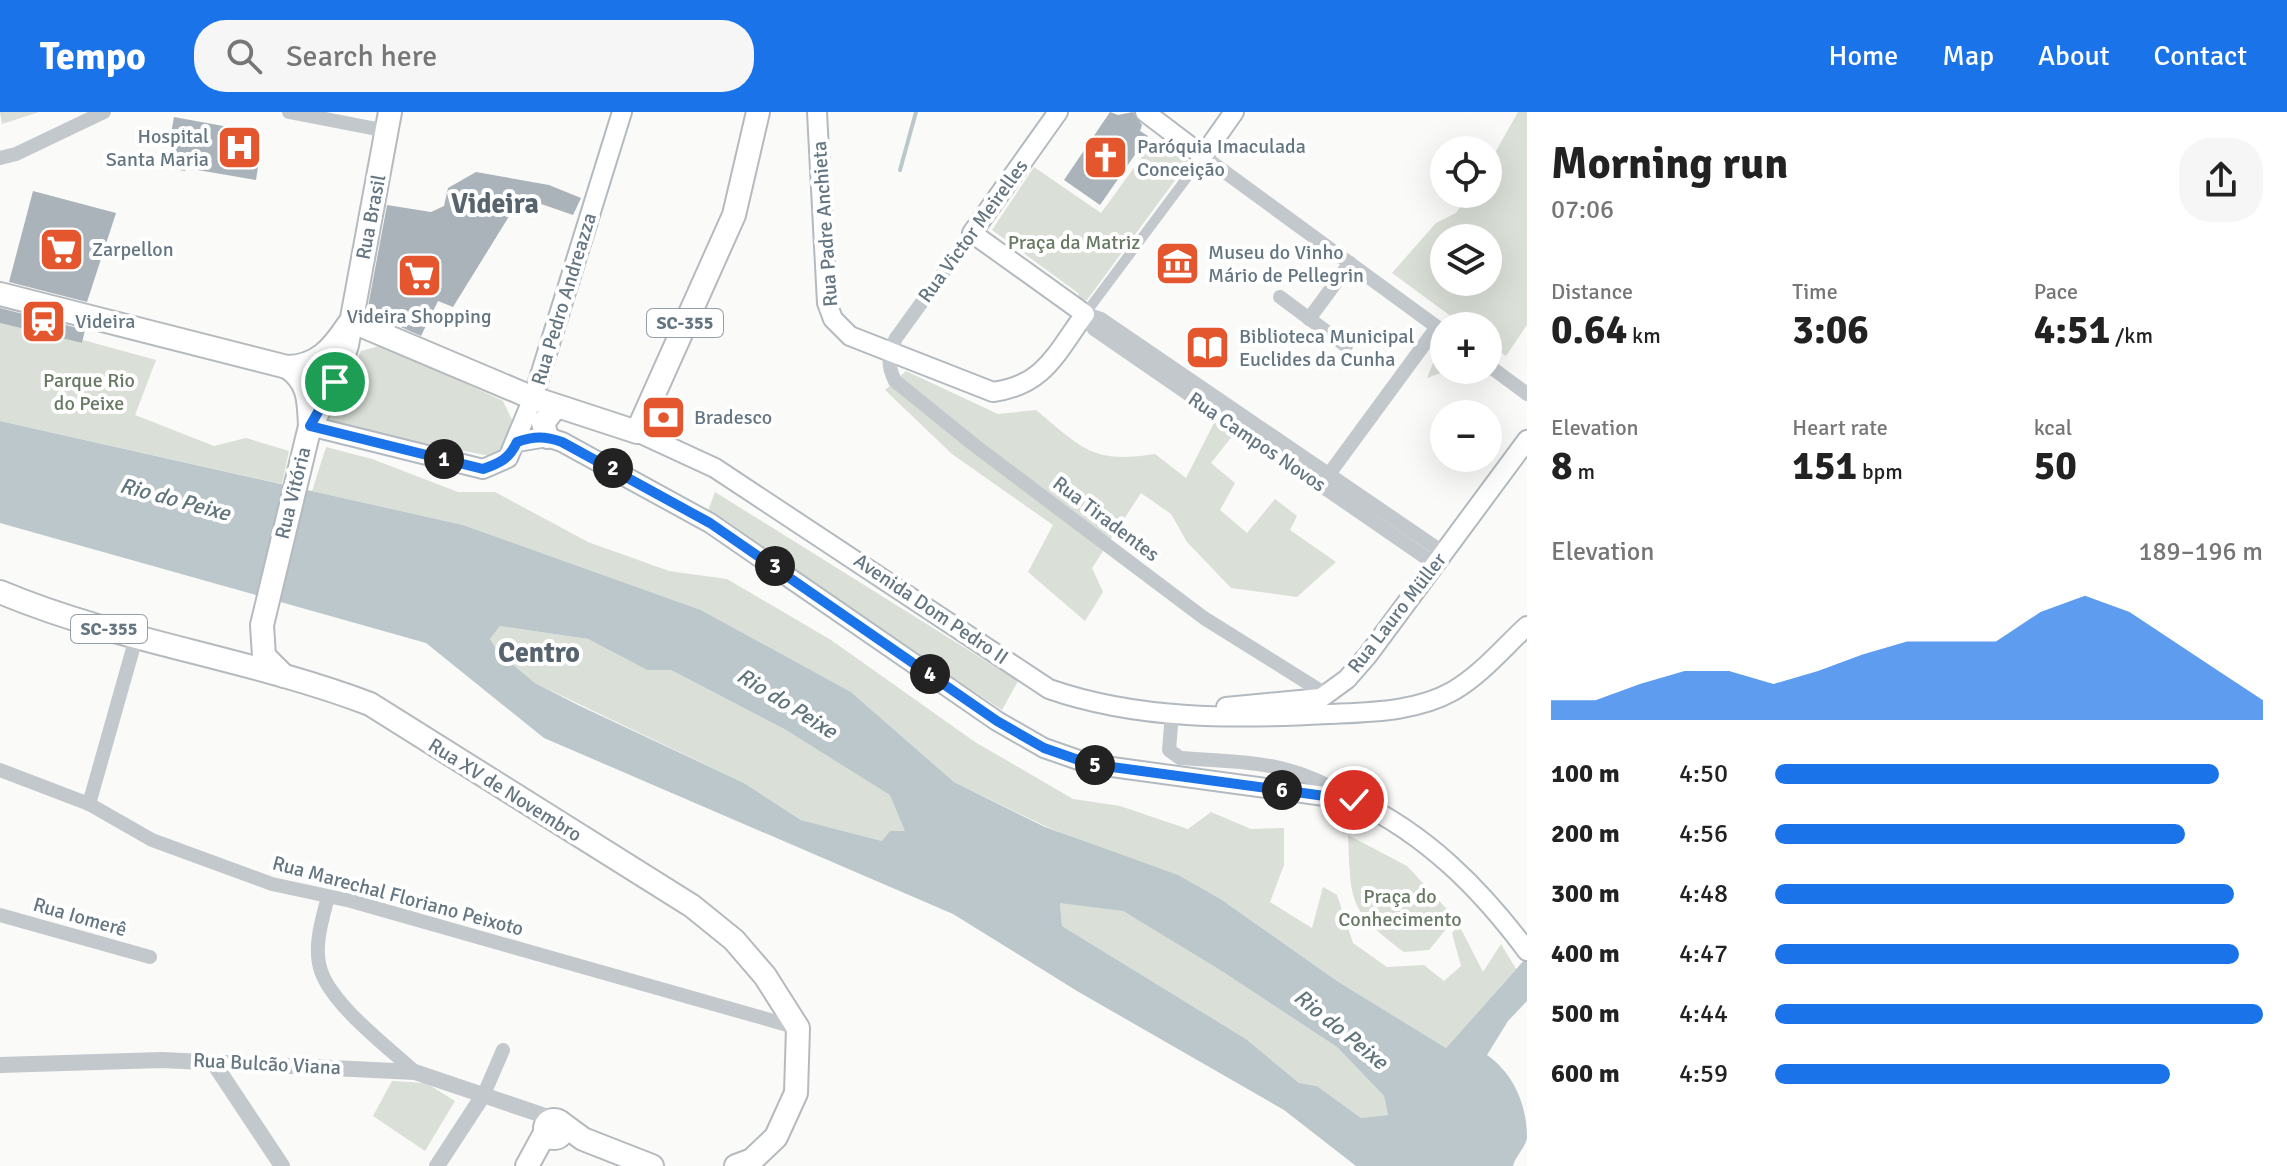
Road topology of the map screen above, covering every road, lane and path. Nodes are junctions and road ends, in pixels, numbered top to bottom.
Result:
1 (104, 112) edge
2 (289, 112) edge
3 (622, 112) edge
4 (758, 112) edge
5 (817, 112) edge
6 (1058, 112) edge
7 (1145, 112) edge
8 (1234, 112) edge
9 (389, 121) edge
10 (1203, 156) junction
11 (0, 158) edge
12 (972, 233) junction
13 (1350, 263) junction
14 (0, 294) edge
15 (1280, 297) dead end
16 (1085, 314) junction
17 (1309, 319) junction
18 (351, 321) junction
19 (1346, 346) dead end
20 (889, 351) junction
21 (287, 367) junction
22 (1502, 375) edge
23 (1527, 394) edge
24 (533, 398) junction
25 (560, 408) junction
26 (310, 426) junction
27 (637, 432) junction
28 (547, 437) junction
29 (1527, 440) edge
30 (517, 442) junction
31 (1326, 479) junction
32 (1439, 559) junction
33 (0, 592) edge
34 (263, 619) junction
35 (1527, 626) edge
36 (136, 638) junction
37 (219, 659) junction
38 (285, 677) junction
39 (1327, 695) junction
40 (1172, 713) junction
41 (0, 770) edge
42 (1354, 800) junction
43 (89, 804) junction
44 (328, 897) junction
45 (0, 915) edge
46 (1527, 951) edge
47 (150, 957) dead end
48 (798, 1028) junction
49 (503, 1050) dead end
50 (213, 1062) junction
51 (0, 1065) edge
52 (415, 1072) junction
53 (484, 1094) junction
54 (552, 1130) junction
55 (531, 1160) edge
56 (282, 1166) edge
57 (437, 1166) edge
58 (652, 1166) edge
59 (736, 1166) edge

1 - 11 street
2 - 9 street
3 - 24 main road, Rua Pedro Andreazza
4 - 27 main road, SC-355
5 - 20 main road, Rua Padre Anchieta
6 - 12 main road, Rua Victor Meirelles
7 - 10 main road
8 - 10 main road
9 - 18 main road, Rua Brasil
10 - 13 street
10 - 16 street
12 - 16 main road, Rua Campos Novos
12 - 20 street, Rua Victor Meirelles
13 - 17 street
13 - 31 street
14 - 21 main road
15 - 17 street
16 - 20 main road, Rua Padre Anchieta
16 - 31 street, Rua Campos Novos
17 - 19 street
18 - 21 main road
18 - 24 main road, Avenida Dom Pedro II
18 - 26 main road, Rua Vitória
20 - 39 street, Rua Tiradentes
21 - 26 main road
22 - 23 street
24 - 25 main road, Avenida Dom Pedro II
24 - 30 main road, Rua Pedro Andreazza
25 - 27 main road, Avenida Dom Pedro II
25 - 28 main road
26 - 30 main road, Rua Pedro Andreazza
26 - 34 main road, Rua Vitória
27 - 40 main road, Avenida Dom Pedro II
28 - 30 main road
28 - 42 main road
29 - 32 main road, Rua Lauro Müller
31 - 32 street, Rua Campos Novos
32 - 39 main road, Rua Lauro Müller
33 - 36 main road, Rua XV de Novembro / SC-355
34 - 37 main road, Rua Vitória
34 - 38 main road, Rua Vitória
35 - 40 main road, Avenida Dom Pedro II
36 - 37 main road, Rua XV de Novembro / SC-355
36 - 43 street
37 - 38 main road, Rua XV de Novembro
38 - 48 main road, Rua XV de Novembro
39 - 40 main road
40 - 42 street
41 - 43 street, Rua Marechal Floriano Peixoto
42 - 46 main road
43 - 44 street, Rua Marechal Floriano Peixoto
44 - 48 street, Rua Marechal Floriano Peixoto
44 - 52 street
45 - 47 street, Rua Iomerê
48 - 59 main road
49 - 53 street
50 - 51 street, Rua Bulcão Viana
50 - 52 street, Rua Bulcão Viana
50 - 56 street
52 - 53 street, Rua Bulcão Viana
53 - 54 street, Rua Bulcão Viana
53 - 57 street
54 - 55 main road
54 - 58 main road, Rua Bulcão Viana

